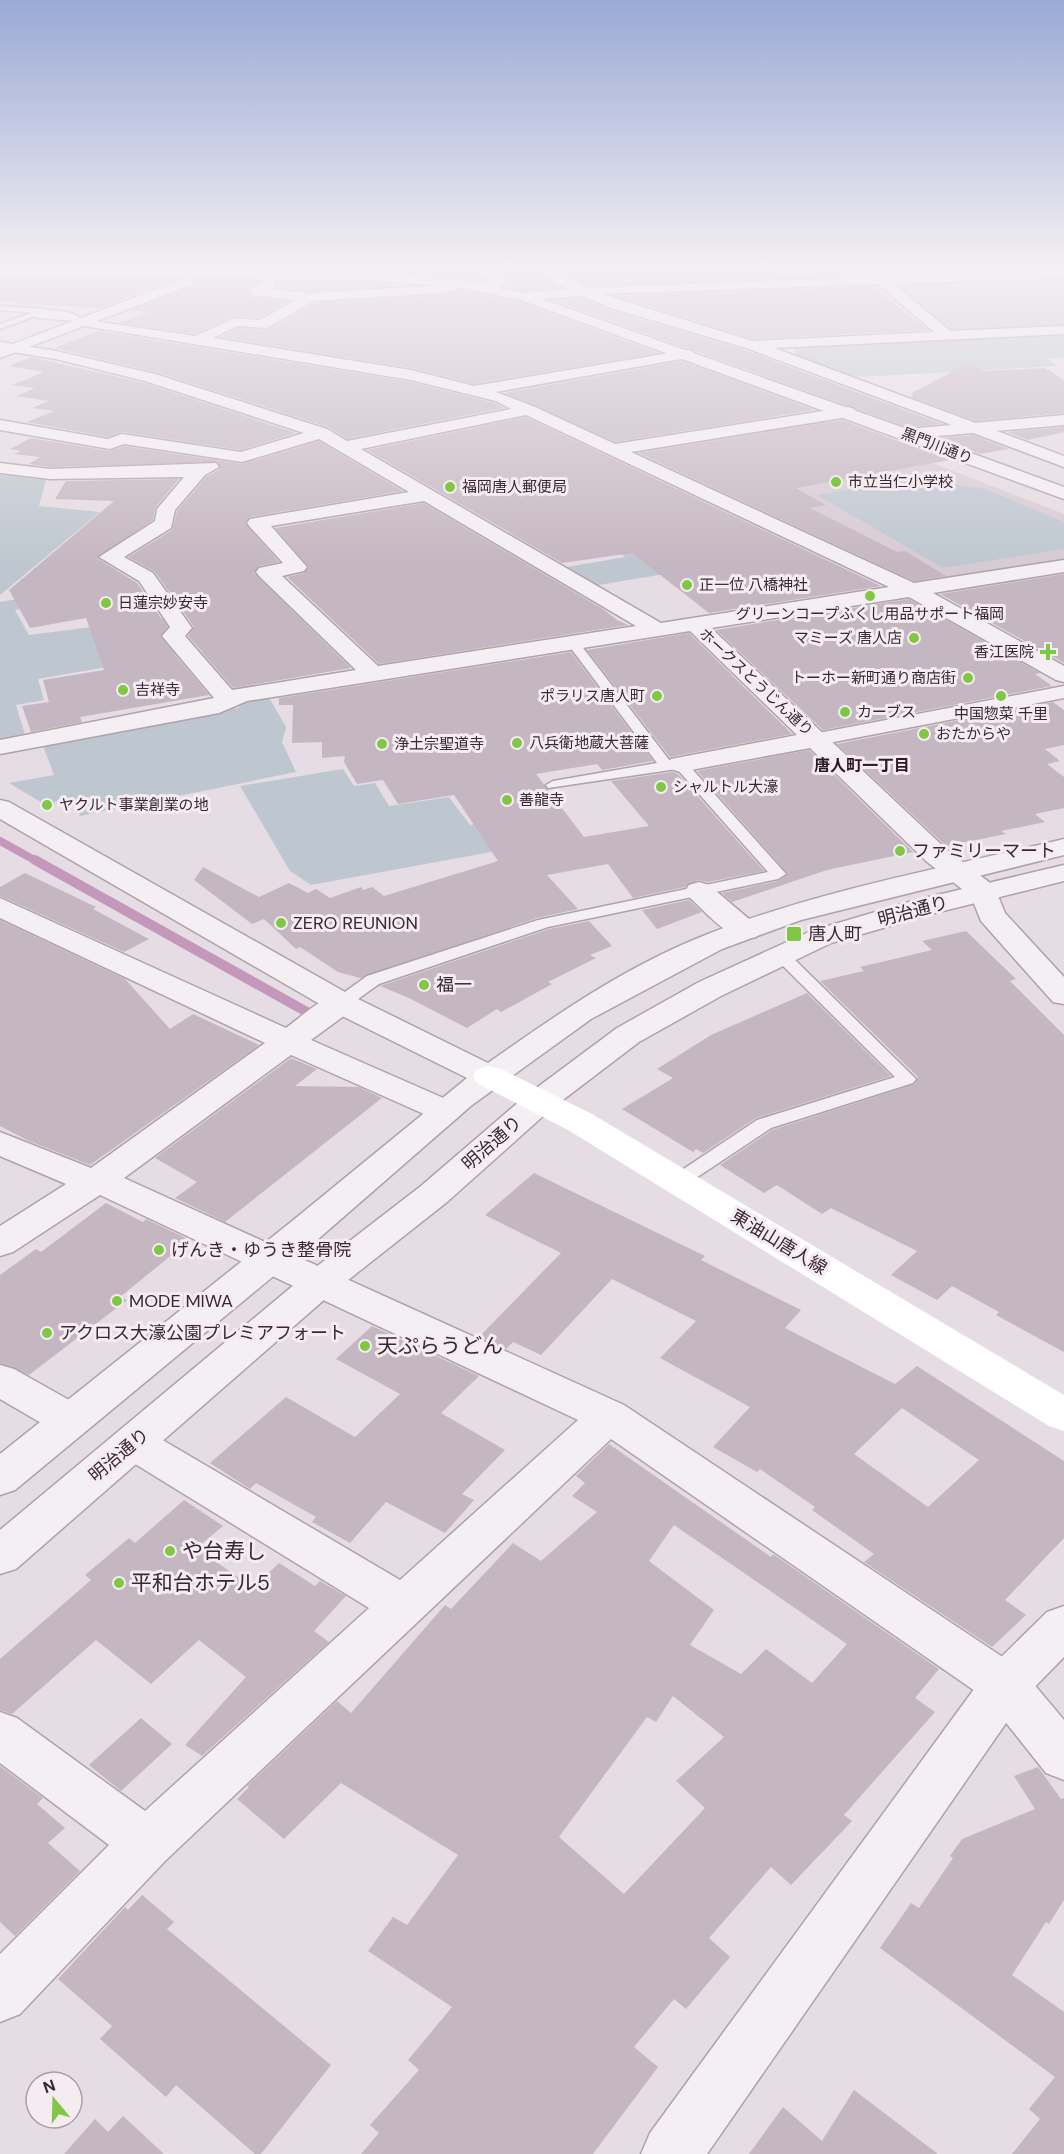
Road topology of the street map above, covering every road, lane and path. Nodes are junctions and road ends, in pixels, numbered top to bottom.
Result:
1 (92, 366) edge
2 (353, 366) edge
3 (620, 366) edge
4 (719, 366) edge
5 (805, 366) edge
6 (477, 390) junction
7 (529, 410) junction
8 (848, 412) junction
9 (1064, 420) edge
10 (0, 425) edge
11 (971, 428) junction
12 (321, 434) junction
13 (904, 434) junction
14 (344, 447) junction
15 (611, 450) junction
16 (242, 457) junction
17 (1064, 462) edge
18 (0, 468) edge
19 (199, 471) junction
20 (1064, 493) edge
21 (426, 495) junction
22 (1064, 566) edge
23 (914, 591) junction
24 (695, 624) junction
25 (656, 629) junction
26 (573, 643) junction
27 (373, 674) junction
28 (1064, 675) edge
29 (1064, 692) edge
30 (227, 699) junction
31 (818, 739) junction
32 (0, 747) edge
33 (673, 765) junction
34 (553, 785) dead end
35 (0, 808) edge
36 (1064, 846) edge
37 (958, 872) junction
38 (1064, 873) edge
39 (699, 891) junction
40 (984, 892) junction
41 (0, 907) edge
42 (747, 931) junction
43 (781, 955) junction
44 (1064, 995) edge
45 (341, 1003) junction
46 (286, 1041) junction
47 (489, 1076) junction
48 (539, 1102) junction
49 (445, 1111) junction
50 (0, 1143) edge
51 (98, 1180) junction
52 (677, 1182) junction
53 (0, 1244) edge
54 (270, 1258) junction
55 (321, 1283) junction
56 (0, 1380) edge
57 (1064, 1415) edge
58 (609, 1416) junction
59 (70, 1420) junction
60 (134, 1443) junction
61 (0, 1478) edge
62 (0, 1556) edge
63 (403, 1605) junction
64 (1064, 1626) edge
65 (1005, 1685) junction
66 (0, 1734) edge
67 (1064, 1757) edge
68 (147, 1844) junction
69 (0, 1994) edge
70 (671, 2154) edge

1 - 12 street
2 - 6 street
3 - 6 street
4 - 8 street, 黒門川通り
5 - 11 street
6 - 7 street
7 - 14 street
7 - 15 street
8 - 13 street, 黒門川通り
8 - 15 street
9 - 11 street
10 - 16 street
11 - 13 street
11 - 17 street
12 - 14 street
12 - 16 street
13 - 20 street, 黒門川通り
14 - 21 street
15 - 23 street
16 - 19 street
18 - 19 street
19 - 30 street
21 - 25 street
21 - 27 street
22 - 23 street
23 - 24 street
23 - 28 street
24 - 25 street
24 - 31 street, ホークスとうじん通り
25 - 26 street
26 - 27 street
26 - 33 lane
27 - 30 street
29 - 31 street
30 - 32 street
31 - 33 street
31 - 37 street, ホークスとうじん通り
33 - 34 lane
33 - 39 lane
35 - 45 street
36 - 37 street, 明治通り
37 - 40 street, ホークスとうじん通り
37 - 42 street, 明治通り
38 - 40 street, 明治通り
39 - 42 street
39 - 45 lane
40 - 43 street, 明治通り
40 - 44 street
41 - 46 street
42 - 47 street, 明治通り
43 - 48 street, 明治通り
43 - 52 lane
45 - 46 street
45 - 47 street
46 - 49 street
46 - 51 street
47 - 48 main road, 東油山唐人線
47 - 49 street, 明治通り
48 - 52 main road, 東油山唐人線
48 - 55 street, 明治通り
49 - 54 street, 明治通り
50 - 51 street
51 - 53 street
51 - 54 street
52 - 57 main road, 東油山唐人線
54 - 55 street
54 - 59 street, 明治通り
55 - 58 street
55 - 60 street, 明治通り
56 - 59 street
58 - 63 street
58 - 65 street
59 - 61 street, 明治通り
60 - 62 street, 明治通り
60 - 63 street
63 - 68 street
64 - 65 street
65 - 67 street
65 - 70 street
66 - 68 street
68 - 69 street

